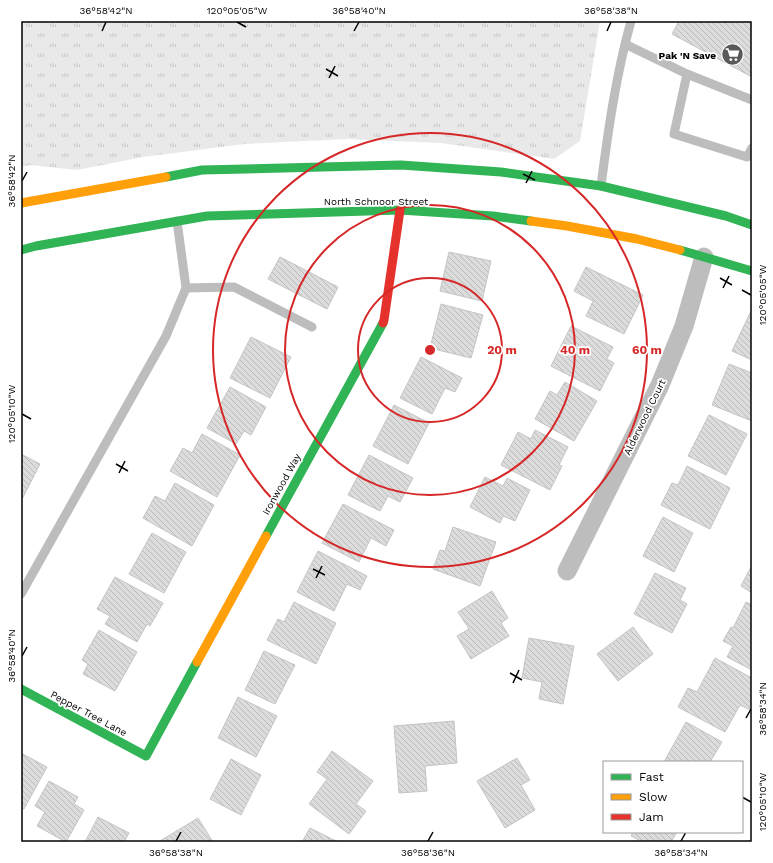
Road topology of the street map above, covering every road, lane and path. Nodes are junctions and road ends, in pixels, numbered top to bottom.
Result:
1 (630, 21) edge
2 (625, 44) junction
3 (687, 74) junction
4 (752, 100) edge
5 (752, 148) edge
6 (601, 186) junction
7 (21, 203) edge
8 (400, 210) junction
9 (177, 221) junction
10 (752, 225) edge
11 (21, 250) edge
12 (704, 257) junction
13 (752, 271) edge
14 (186, 288) junction
15 (312, 327) dead end
16 (567, 571) dead end
17 (21, 594) edge
18 (21, 689) edge
19 (146, 756) joint

1 - 2 lane
2 - 3 lane
2 - 6 lane
3 - 4 lane
3 - 5 lane
6 - 7 street
6 - 10 street
8 - 9 street, North Schnoor Street
8 - 12 street, North Schnoor Street
8 - 19 street, Ironwood Way
9 - 11 street, North Schnoor Street
9 - 14 lane
12 - 13 street, North Schnoor Street
12 - 16 street, Alderwood Court
14 - 15 lane
14 - 17 lane
18 - 19 street, Pepper Tree Lane

